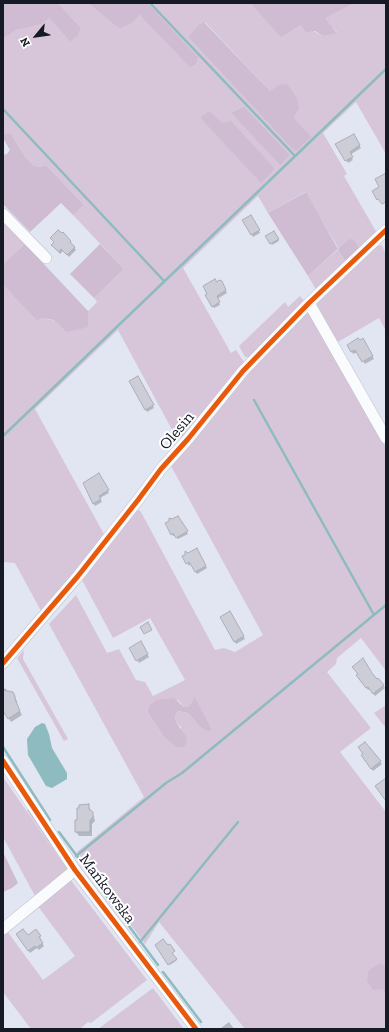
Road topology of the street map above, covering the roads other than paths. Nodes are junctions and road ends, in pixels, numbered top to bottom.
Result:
1 (3, 214) edge
2 (386, 230) edge
3 (46, 258) dead end
4 (309, 303) junction
5 (386, 438) edge
6 (3, 663) edge
7 (3, 761) edge
8 (75, 870) junction
9 (3, 929) edge
10 (196, 1029) edge

1 - 3 street
2 - 4 street, Olesin
4 - 5 street
4 - 6 street, Olesin
7 - 8 street, Mańkowska
8 - 9 street
8 - 10 street, Mańkowska

